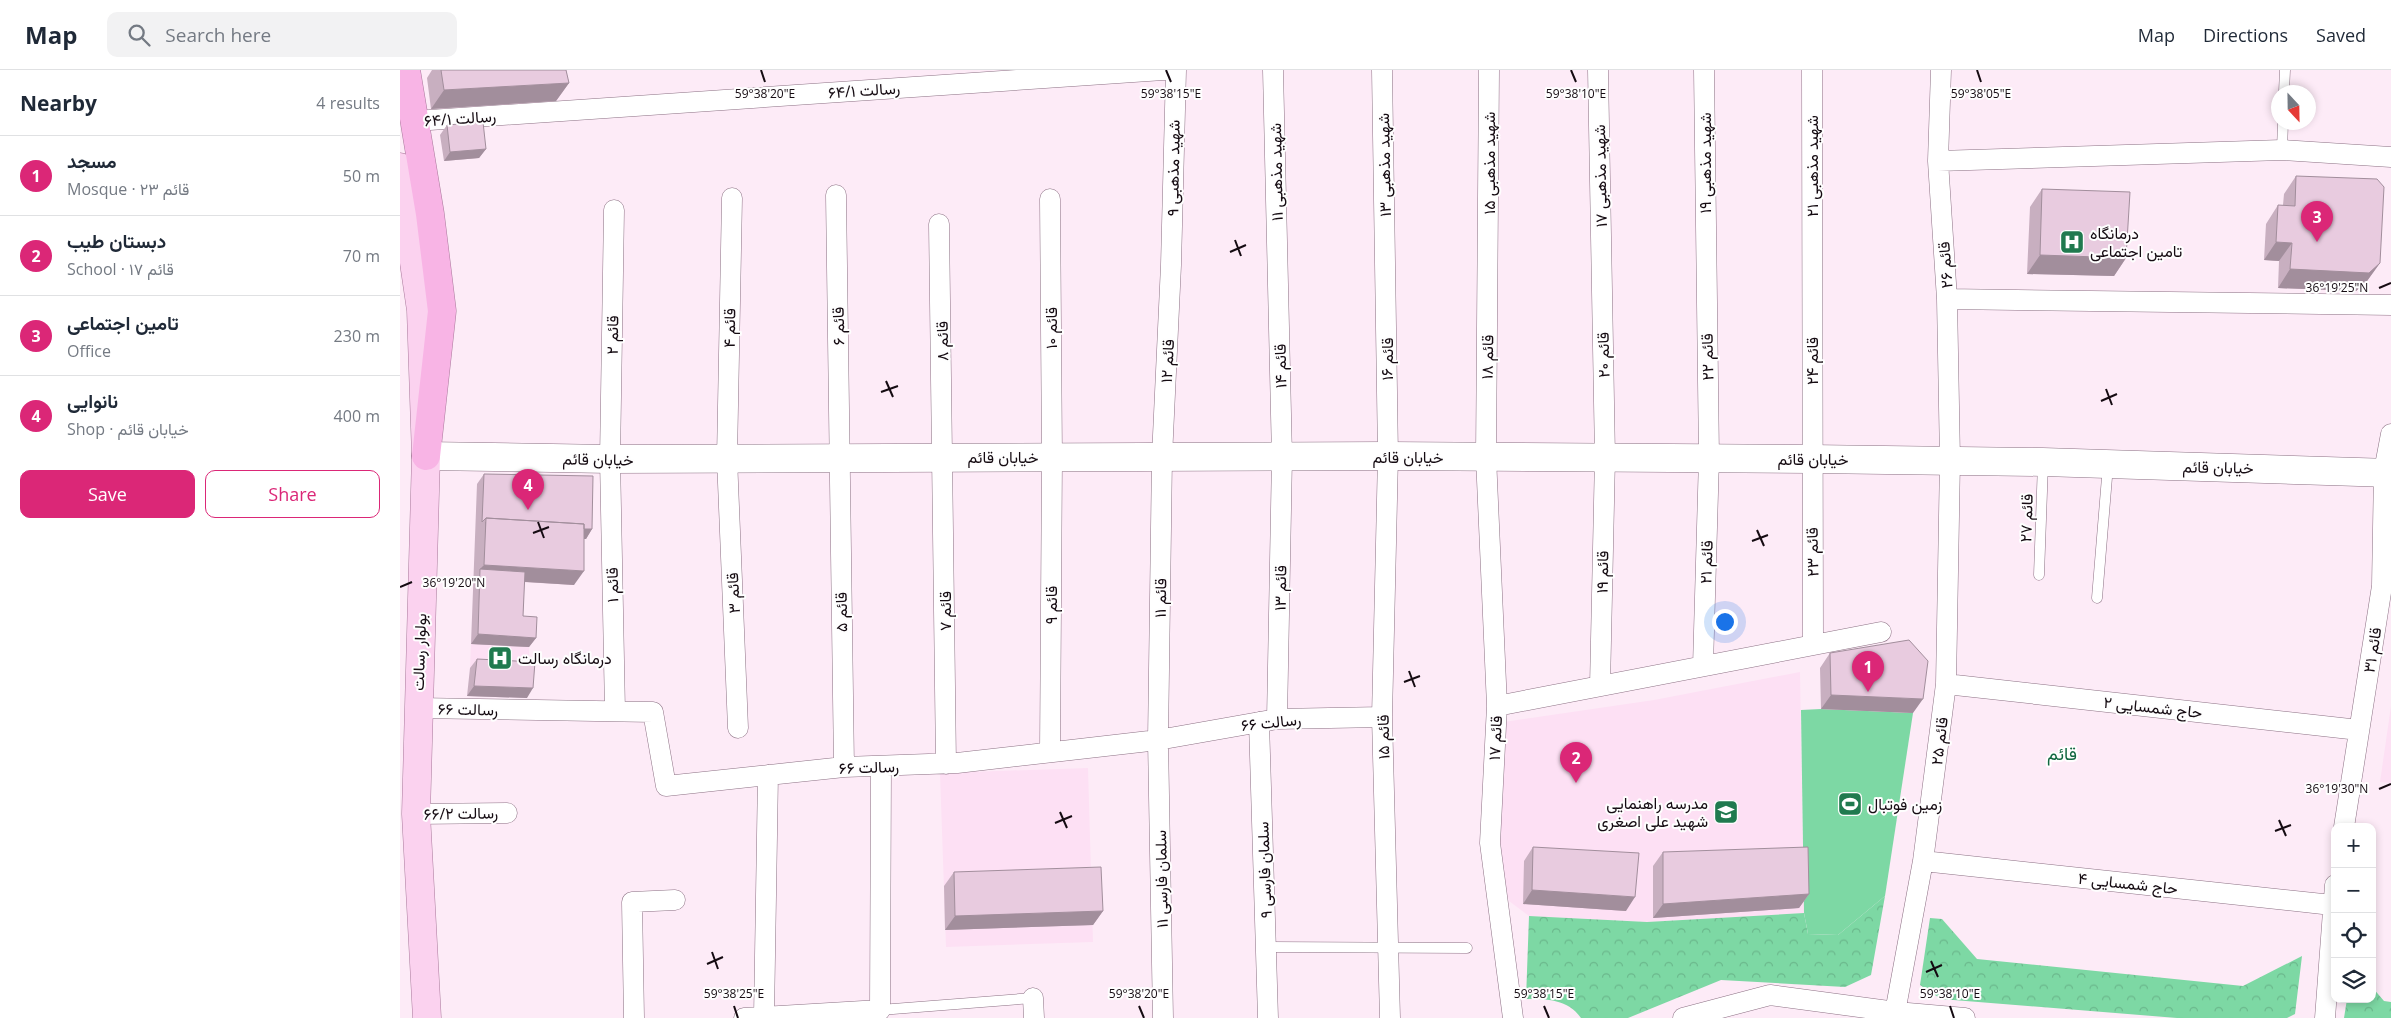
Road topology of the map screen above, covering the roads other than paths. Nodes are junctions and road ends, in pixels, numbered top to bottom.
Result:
1 (1163, 70) edge
2 (1176, 70) edge
3 (1273, 70) edge
4 (1382, 70) edge
5 (1489, 70) edge
6 (1598, 70) edge
7 (1704, 70) edge
8 (1812, 70) edge
9 (1941, 70) edge
10 (2285, 70) edge
11 (410, 72) edge
12 (1028, 75) edge
13 (2284, 85) edge
14 (415, 121) junction
15 (2283, 130) edge
16 (2282, 150) junction
17 (2391, 157) edge
18 (1938, 161) junction
19 (400, 167) edge
20 (836, 195) dead end
21 (732, 198) dead end
22 (1050, 199) dead end
23 (614, 210) dead end
24 (939, 224) dead end
25 (1601, 253) joint
26 (1488, 256) joint
27 (1706, 256) joint
28 (1386, 261) joint
29 (1812, 263) joint
30 (1171, 265) joint
31 (1278, 275) joint
32 (1947, 299) junction
33 (2391, 305) edge
34 (2391, 434) edge
35 (426, 456) junction
36 (1388, 456) junction
37 (1052, 457) junction
38 (1162, 457) junction
39 (1282, 457) junction
40 (1486, 457) junction
41 (727, 458) junction
42 (839, 458) junction
43 (944, 458) junction
44 (1605, 458) junction
45 (1709, 458) junction
46 (610, 459) junction
47 (1812, 459) junction
48 (1950, 460) junction
49 (2043, 462) junction
50 (2108, 464) junction
51 (2387, 472) edge
52 (2038, 575) dead end
53 (2386, 587) edge
54 (2097, 598) dead end
55 (1881, 632) dead end
56 (1813, 645) junction
57 (1703, 666) junction
58 (1946, 684) junction
59 (1600, 686) junction
60 (1496, 706) junction
61 (417, 708) junction
62 (615, 711) junction
63 (1382, 717) junction
64 (1268, 720) junction
65 (738, 728) dead end
66 (2359, 730) junction
67 (1158, 740) junction
68 (1050, 752) junction
69 (946, 764) junction
70 (881, 766) junction
71 (844, 767) junction
72 (768, 775) junction
73 (507, 813) dead end
74 (416, 814) junction
75 (2345, 823) edge
76 (1923, 861) junction
77 (2331, 895) edge
78 (675, 900) dead end
79 (2332, 913) edge
80 (1387, 946) junction
81 (1266, 947) junction
82 (1467, 948) dead end
83 (1033, 998) joint
84 (880, 1010) junction
85 (1895, 1015) edge
86 (754, 1017) edge
87 (427, 1018) edge
88 (634, 1018) edge
89 (1034, 1018) edge
90 (1163, 1018) edge
91 (1268, 1018) edge
92 (1390, 1018) edge
93 (1513, 1018) edge
94 (1683, 1018) edge
95 (1965, 1018) edge
96 (2325, 1018) edge

1 - 12 street, رسالت ۶۴/۱
2 - 30 street, شهید مذهبی ۹
3 - 31 street, شهید مذهبی ۱۱
4 - 28 street, شهید مذهبی ۱۳
5 - 26 street, شهید مذهبی ۱۵
6 - 25 street, شهید مذهبی ۱۷
7 - 27 street, شهید مذهبی ۱۹
8 - 29 street, شهید مذهبی ۲۱
9 - 18 street, قائم ۲۶
10 - 13 lane
11 - 14 highway
12 - 14 street, رسالت ۶۴/۱
14 - 35 highway
15 - 16 lane
16 - 17 street
16 - 18 street
18 - 32 street, قائم ۲۶
19 - 35 main road, بولوار رسالت
20 - 42 street, قائم ۶
21 - 41 street, قائم ۴
22 - 37 street, قائم ۱۰
23 - 46 street, قائم ۲
24 - 43 street, قائم ۸
25 - 44 street, قائم ۲۰
26 - 40 street, قائم ۱۸
27 - 45 street, قائم ۲۲
28 - 36 street, قائم ۱۶
29 - 47 street, قائم ۲۴
30 - 38 street, قائم ۱۲
31 - 39 street, قائم ۱۴
32 - 33 street
32 - 48 street, قائم ۲۶
34 - 51 street, قائم ۳۱
35 - 46 street, خیابان قائم
35 - 61 main road, بولوار رسالت
36 - 39 street, خیابان قائم
36 - 40 street, خیابان قائم
36 - 63 street, قائم ۱۵
37 - 38 street, خیابان قائم
37 - 43 street, خیابان قائم
37 - 68 street, قائم ۹
38 - 39 street, خیابان قائم
38 - 67 street, قائم ۱۱
39 - 64 street, قائم ۱۳
40 - 44 street, خیابان قائم
40 - 60 street, قائم ۱۷
41 - 42 street, خیابان قائم
41 - 46 street, خیابان قائم
41 - 65 street, قائم ۳
42 - 43 street, خیابان قائم
42 - 71 street, قائم ۵
43 - 69 street, قائم ۷
44 - 45 street, خیابان قائم
44 - 59 street, قائم ۱۹
45 - 47 street, خیابان قائم
45 - 57 street, قائم ۲۱
46 - 62 street, قائم ۱
47 - 48 street, خیابان قائم
47 - 56 street, قائم ۲۳
48 - 49 street, خیابان قائم
48 - 58 street, قائم ۲۵
49 - 50 street, خیابان قائم
49 - 52 lane, قائم ۲۷
50 - 51 street, خیابان قائم
50 - 54 lane
51 - 53 street, قائم ۳۱
53 - 66 street, قائم ۳۱
55 - 56 street
56 - 57 street
57 - 59 street
58 - 66 street, حاج شمسایی ۲
58 - 76 street, قائم ۲۵
59 - 60 street
60 - 93 street, قائم ۱۷
61 - 62 street, رسالت ۶۶
61 - 74 main road, بولوار رسالت
62 - 72 street, رسالت ۶۶
63 - 64 street, رسالت ۶۶
63 - 80 street, قائم ۱۵
64 - 67 street, رسالت ۶۶
64 - 81 street, سلمان فارسی ۹
66 - 75 street, قائم ۳۱
67 - 68 street, رسالت ۶۶
67 - 90 street, سلمان فارسی ۱۱
68 - 69 street, رسالت ۶۶
69 - 70 street, رسالت ۶۶
70 - 71 street, رسالت ۶۶
70 - 84 street
71 - 72 street, رسالت ۶۶
72 - 86 street
73 - 74 street, رسالت ۶۶/۲
74 - 87 main road, بولوار رسالت
76 - 77 street, حاج شمسایی ۴
76 - 85 street, قائم ۲۵
78 - 88 street
79 - 96 street
80 - 81 lane
80 - 82 lane
80 - 92 street, قائم ۱۵
81 - 91 street, سلمان فارسی ۹
83 - 84 lane
83 - 89 street
84 - 86 street
85 - 94 street
85 - 95 street

